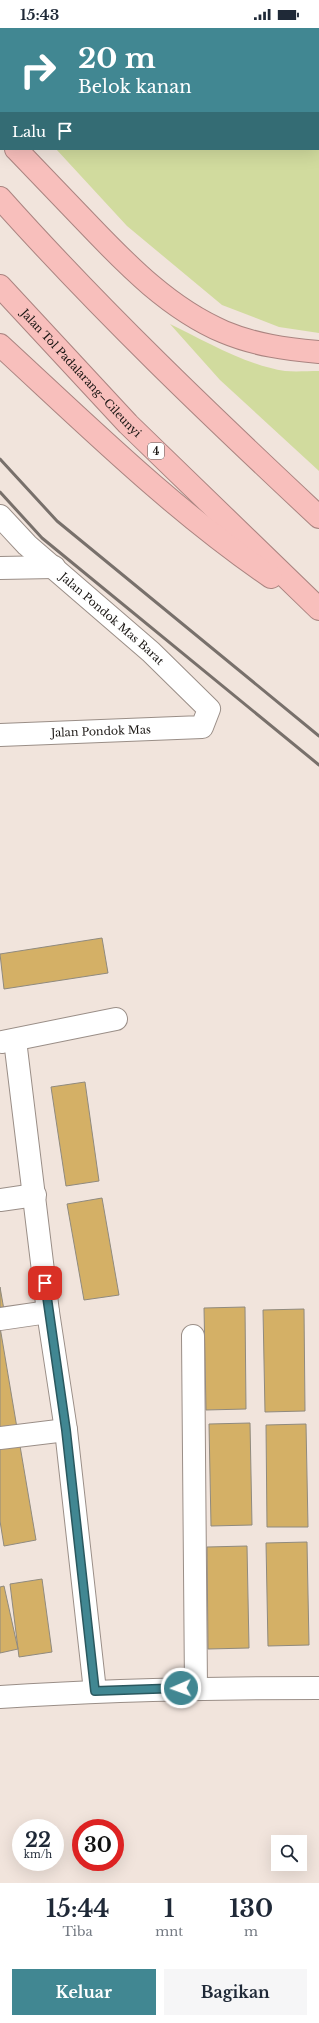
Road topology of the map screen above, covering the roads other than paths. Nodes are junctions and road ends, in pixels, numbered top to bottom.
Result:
1 (17, 150) edge
2 (0, 198) edge
3 (0, 286) edge
4 (0, 345) edge
5 (319, 352) edge
6 (0, 516) edge
7 (319, 517) edge
8 (54, 567) junction
9 (0, 568) edge
10 (319, 609) edge
11 (202, 727) joint
12 (0, 735) edge
13 (116, 1019) dead end
14 (8, 1041) edge
15 (35, 1195) junction
16 (0, 1200) edge
17 (48, 1312) junction
18 (0, 1318) edge
19 (193, 1336) dead end
20 (66, 1430) junction
21 (0, 1438) edge
22 (196, 1688) junction
23 (319, 1688) edge
24 (95, 1691) junction
25 (0, 1697) edge

1 - 5 highway
2 - 7 highway
3 - 10 highway, Jalan Tol Padalarang–Cileunyi / 4
4 - 10 highway
6 - 8 street, Jalan Pondok Mas Barat
8 - 9 street
8 - 11 street, Jalan Pondok Mas Barat
11 - 12 street, Jalan Pondok Mas
13 - 14 street
14 - 15 street
15 - 16 street
15 - 17 street
17 - 18 street
17 - 20 street
19 - 22 street
20 - 21 street
20 - 24 street
22 - 23 street
22 - 24 street
24 - 25 street

